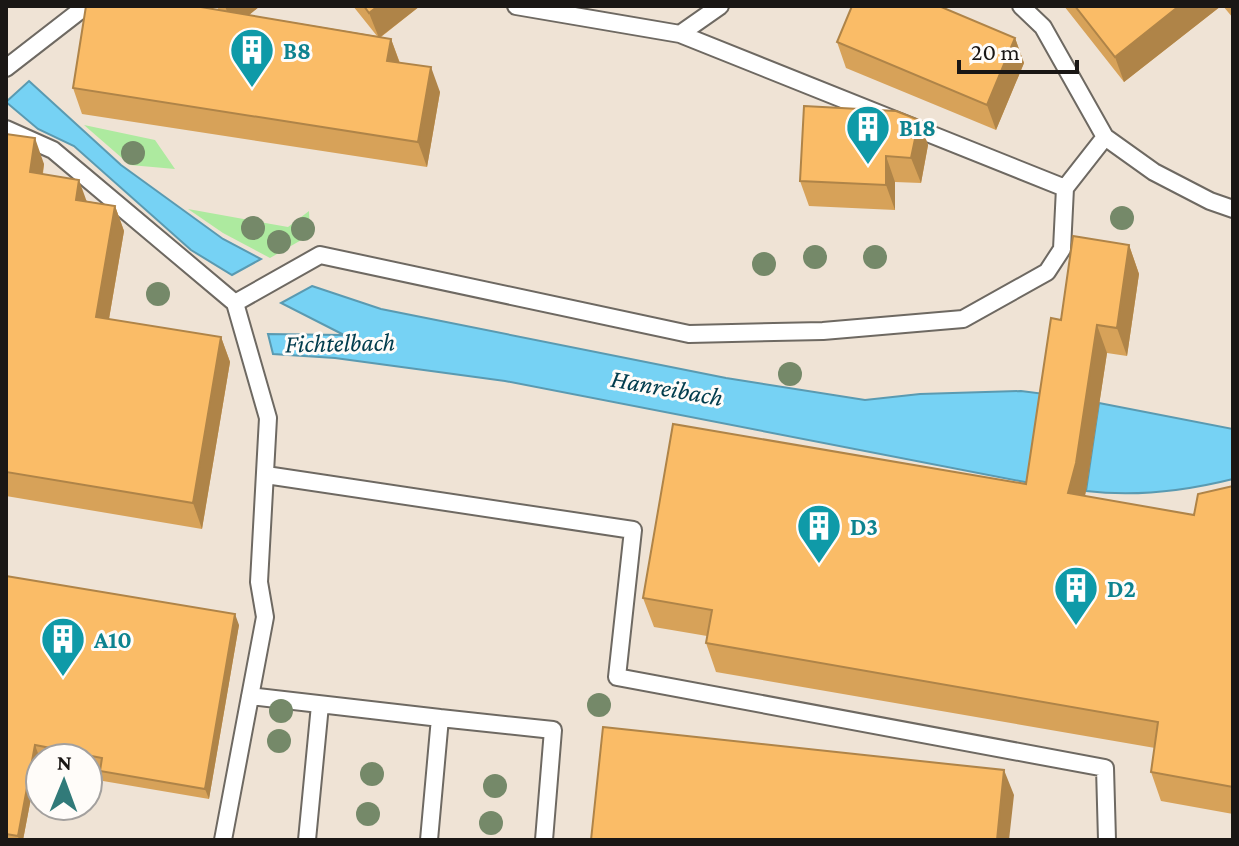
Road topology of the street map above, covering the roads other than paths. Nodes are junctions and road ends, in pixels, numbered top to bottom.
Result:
1 (86, 6) edge
2 (516, 6) edge
3 (720, 6) edge
4 (1021, 6) edge
5 (680, 34) junction
6 (6, 68) edge
7 (6, 129) edge
8 (1105, 137) junction
9 (1065, 188) junction
10 (1233, 209) edge
11 (235, 303) junction
12 (266, 475) junction
13 (250, 696) junction
14 (320, 705) junction
15 (440, 718) junction
16 (223, 840) edge
17 (307, 840) edge
18 (429, 840) edge
19 (544, 840) edge
20 (1107, 840) edge

1 - 6 lane
2 - 5 lane
3 - 5 lane
4 - 8 lane
5 - 9 lane
7 - 11 lane
8 - 9 lane
8 - 10 lane
9 - 11 lane
11 - 12 lane
12 - 13 lane
12 - 20 lane
13 - 14 lane
13 - 16 lane
14 - 15 lane
14 - 17 lane
15 - 18 lane
15 - 19 lane

